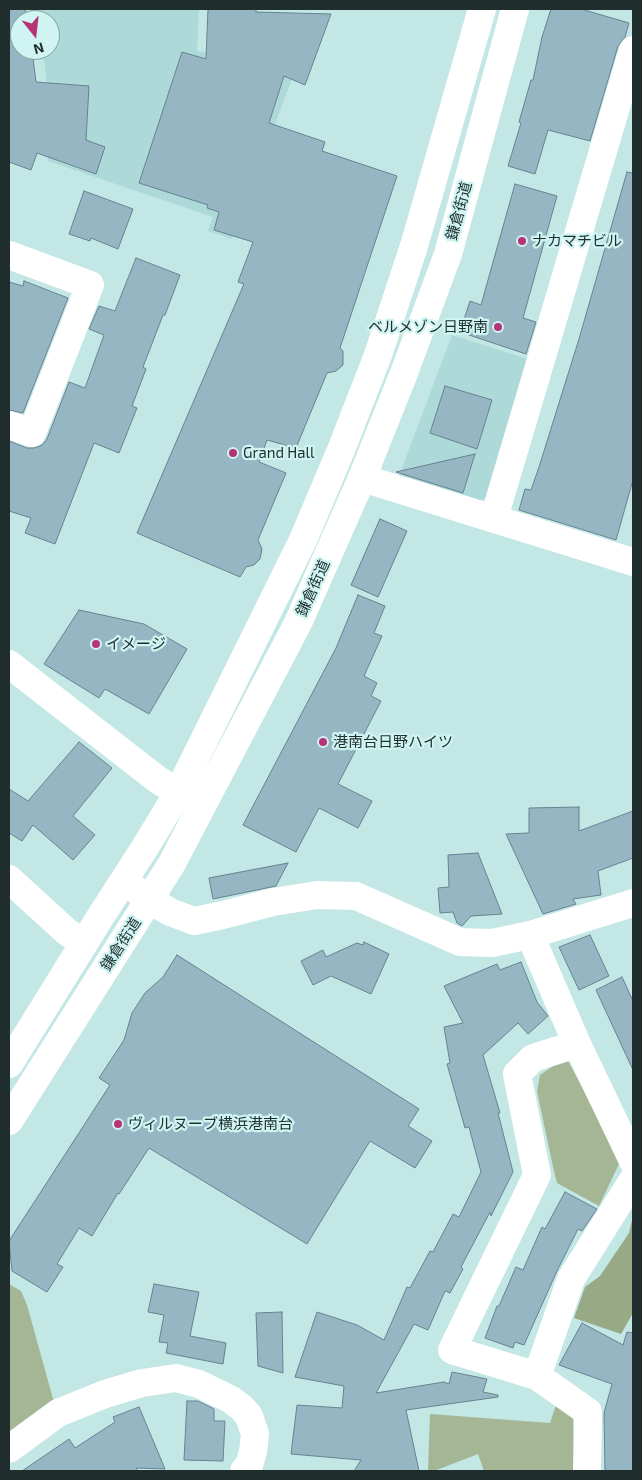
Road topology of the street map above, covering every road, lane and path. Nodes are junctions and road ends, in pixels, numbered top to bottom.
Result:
1 (482, 9) edge
2 (515, 9) edge
3 (633, 50) edge
4 (9, 255) edge
5 (9, 425) edge
6 (362, 478) junction
7 (494, 518) junction
8 (633, 559) edge
9 (9, 664) edge
10 (178, 793) junction
11 (202, 806) junction
12 (9, 879) edge
13 (124, 881) junction
14 (150, 900) junction
15 (633, 902) edge
16 (530, 935) junction
17 (84, 943) junction
18 (577, 1044) junction
19 (9, 1064) edge
20 (9, 1122) edge
21 (633, 1161) edge
22 (633, 1180) edge
23 (537, 1376) junction
24 (9, 1449) edge
25 (244, 1471) edge
26 (587, 1471) edge

1 - 10 street, 鎌倉街道
2 - 6 street, 鎌倉街道
3 - 7 street
4 - 5 street
6 - 7 street
6 - 11 street, 鎌倉街道
7 - 8 street
9 - 10 street
10 - 11 street
10 - 13 street, 鎌倉街道
11 - 14 street, 鎌倉街道
12 - 17 street
13 - 14 street
13 - 17 street, 鎌倉街道
14 - 16 street
14 - 20 street, 鎌倉街道
15 - 16 street
16 - 18 street
17 - 19 street, 鎌倉街道
18 - 21 street
18 - 23 street
22 - 23 street
23 - 26 street
24 - 25 street

